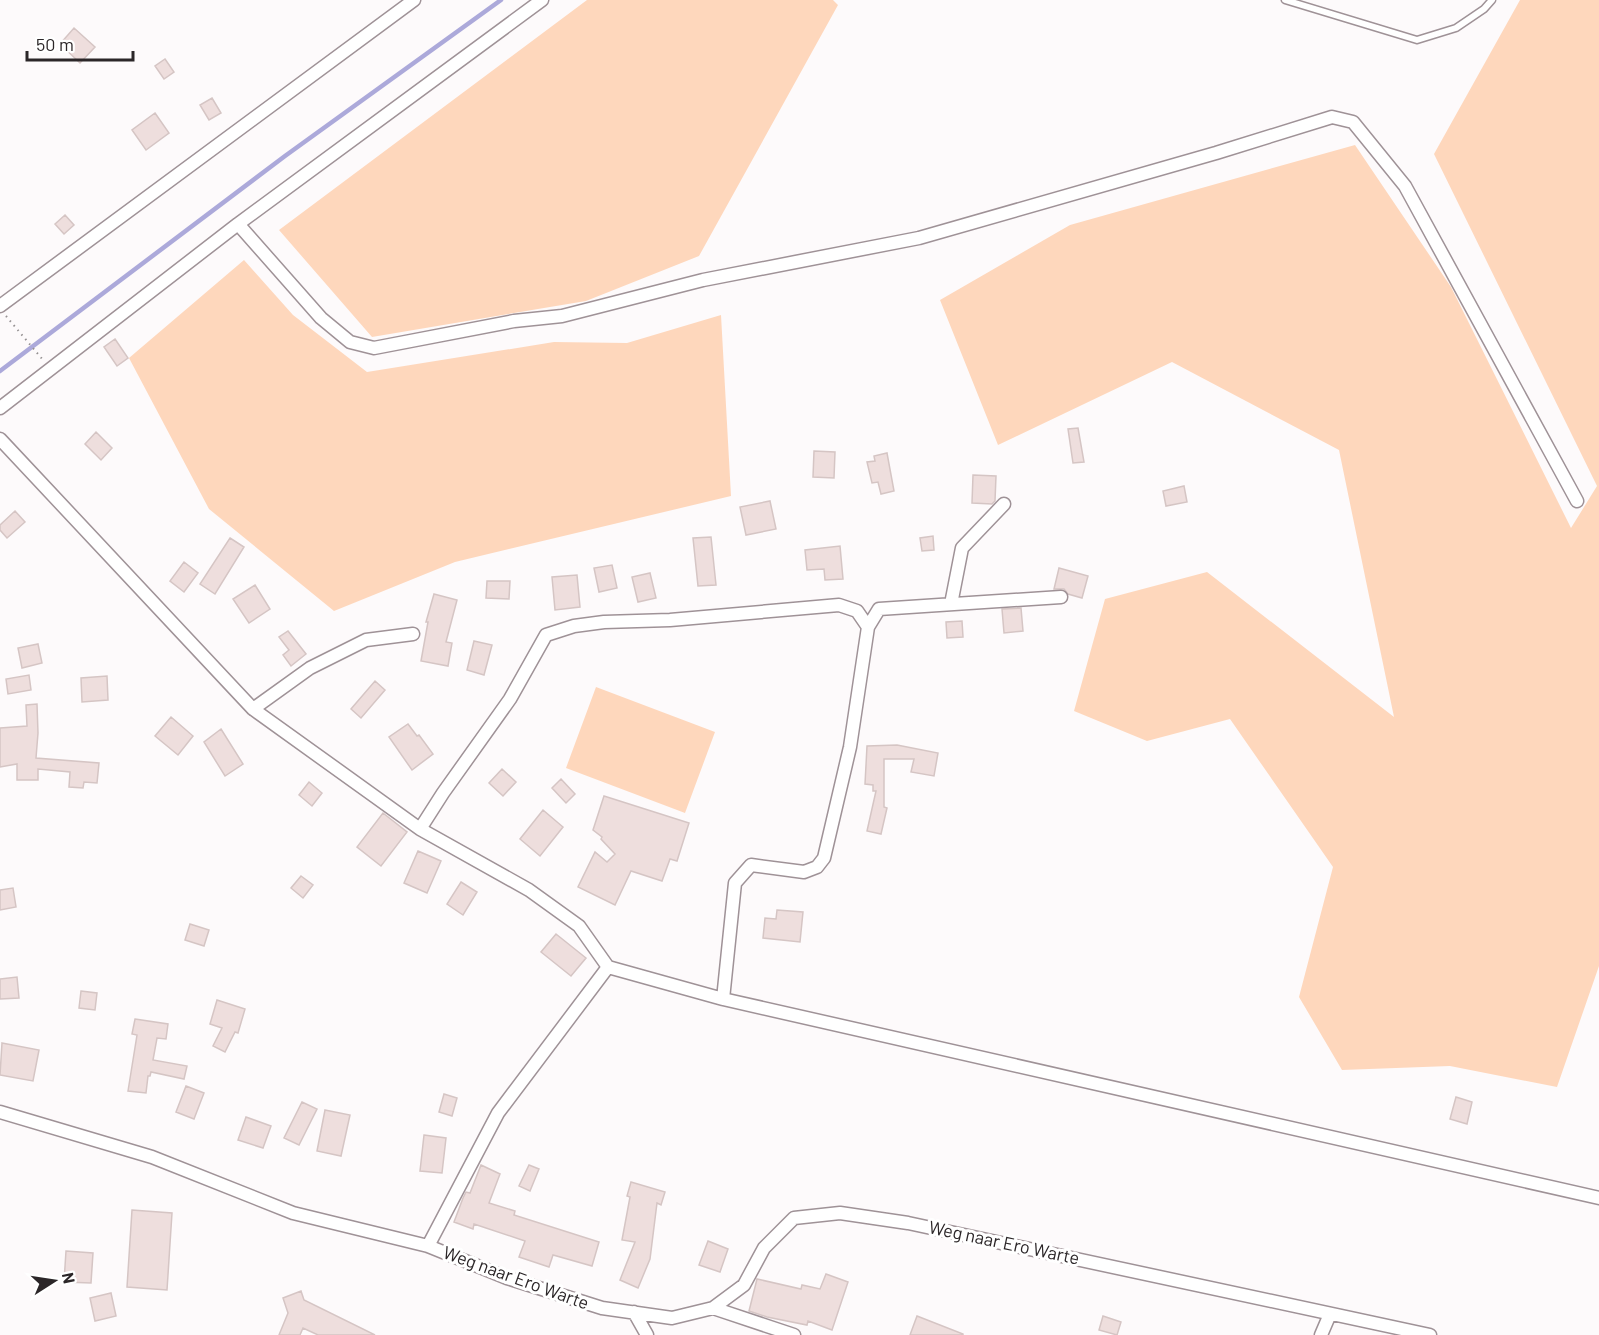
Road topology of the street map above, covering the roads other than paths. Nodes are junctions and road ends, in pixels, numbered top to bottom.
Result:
1 (414, 0) edge
2 (542, 0) edge
3 (1285, 0) edge
4 (1491, 0) edge
5 (238, 224) junction
6 (0, 307) edge
7 (0, 408) edge
8 (0, 439) edge
9 (1577, 501) dead end
10 (1004, 504) dead end
11 (1061, 597) dead end
12 (951, 604) junction
13 (868, 627) junction
14 (413, 634) dead end
15 (253, 710) junction
16 (420, 829) junction
17 (608, 967) junction
18 (723, 999) junction
19 (0, 1112) edge
20 (1599, 1198) edge
21 (428, 1246) junction
22 (713, 1308) junction
23 (634, 1312) junction
24 (1330, 1314) junction
25 (789, 1334) edge
26 (647, 1335) edge
27 (1321, 1335) edge
28 (1430, 1335) edge

1 - 6 street
2 - 5 street
3 - 4 lane
5 - 7 street
5 - 9 street
8 - 15 street
10 - 12 street
11 - 12 street
12 - 13 street
13 - 16 street
13 - 18 street
14 - 15 street
15 - 16 street
16 - 17 street
17 - 18 street
17 - 21 street
18 - 20 street
19 - 21 street, Weg naar Ero Warte
21 - 23 street, Weg naar Ero Warte
22 - 23 street, Weg naar Ero Warte
22 - 24 street, Weg naar Ero Warte
22 - 25 street
23 - 26 street
24 - 27 street
24 - 28 street, Weg naar Ero Warte

